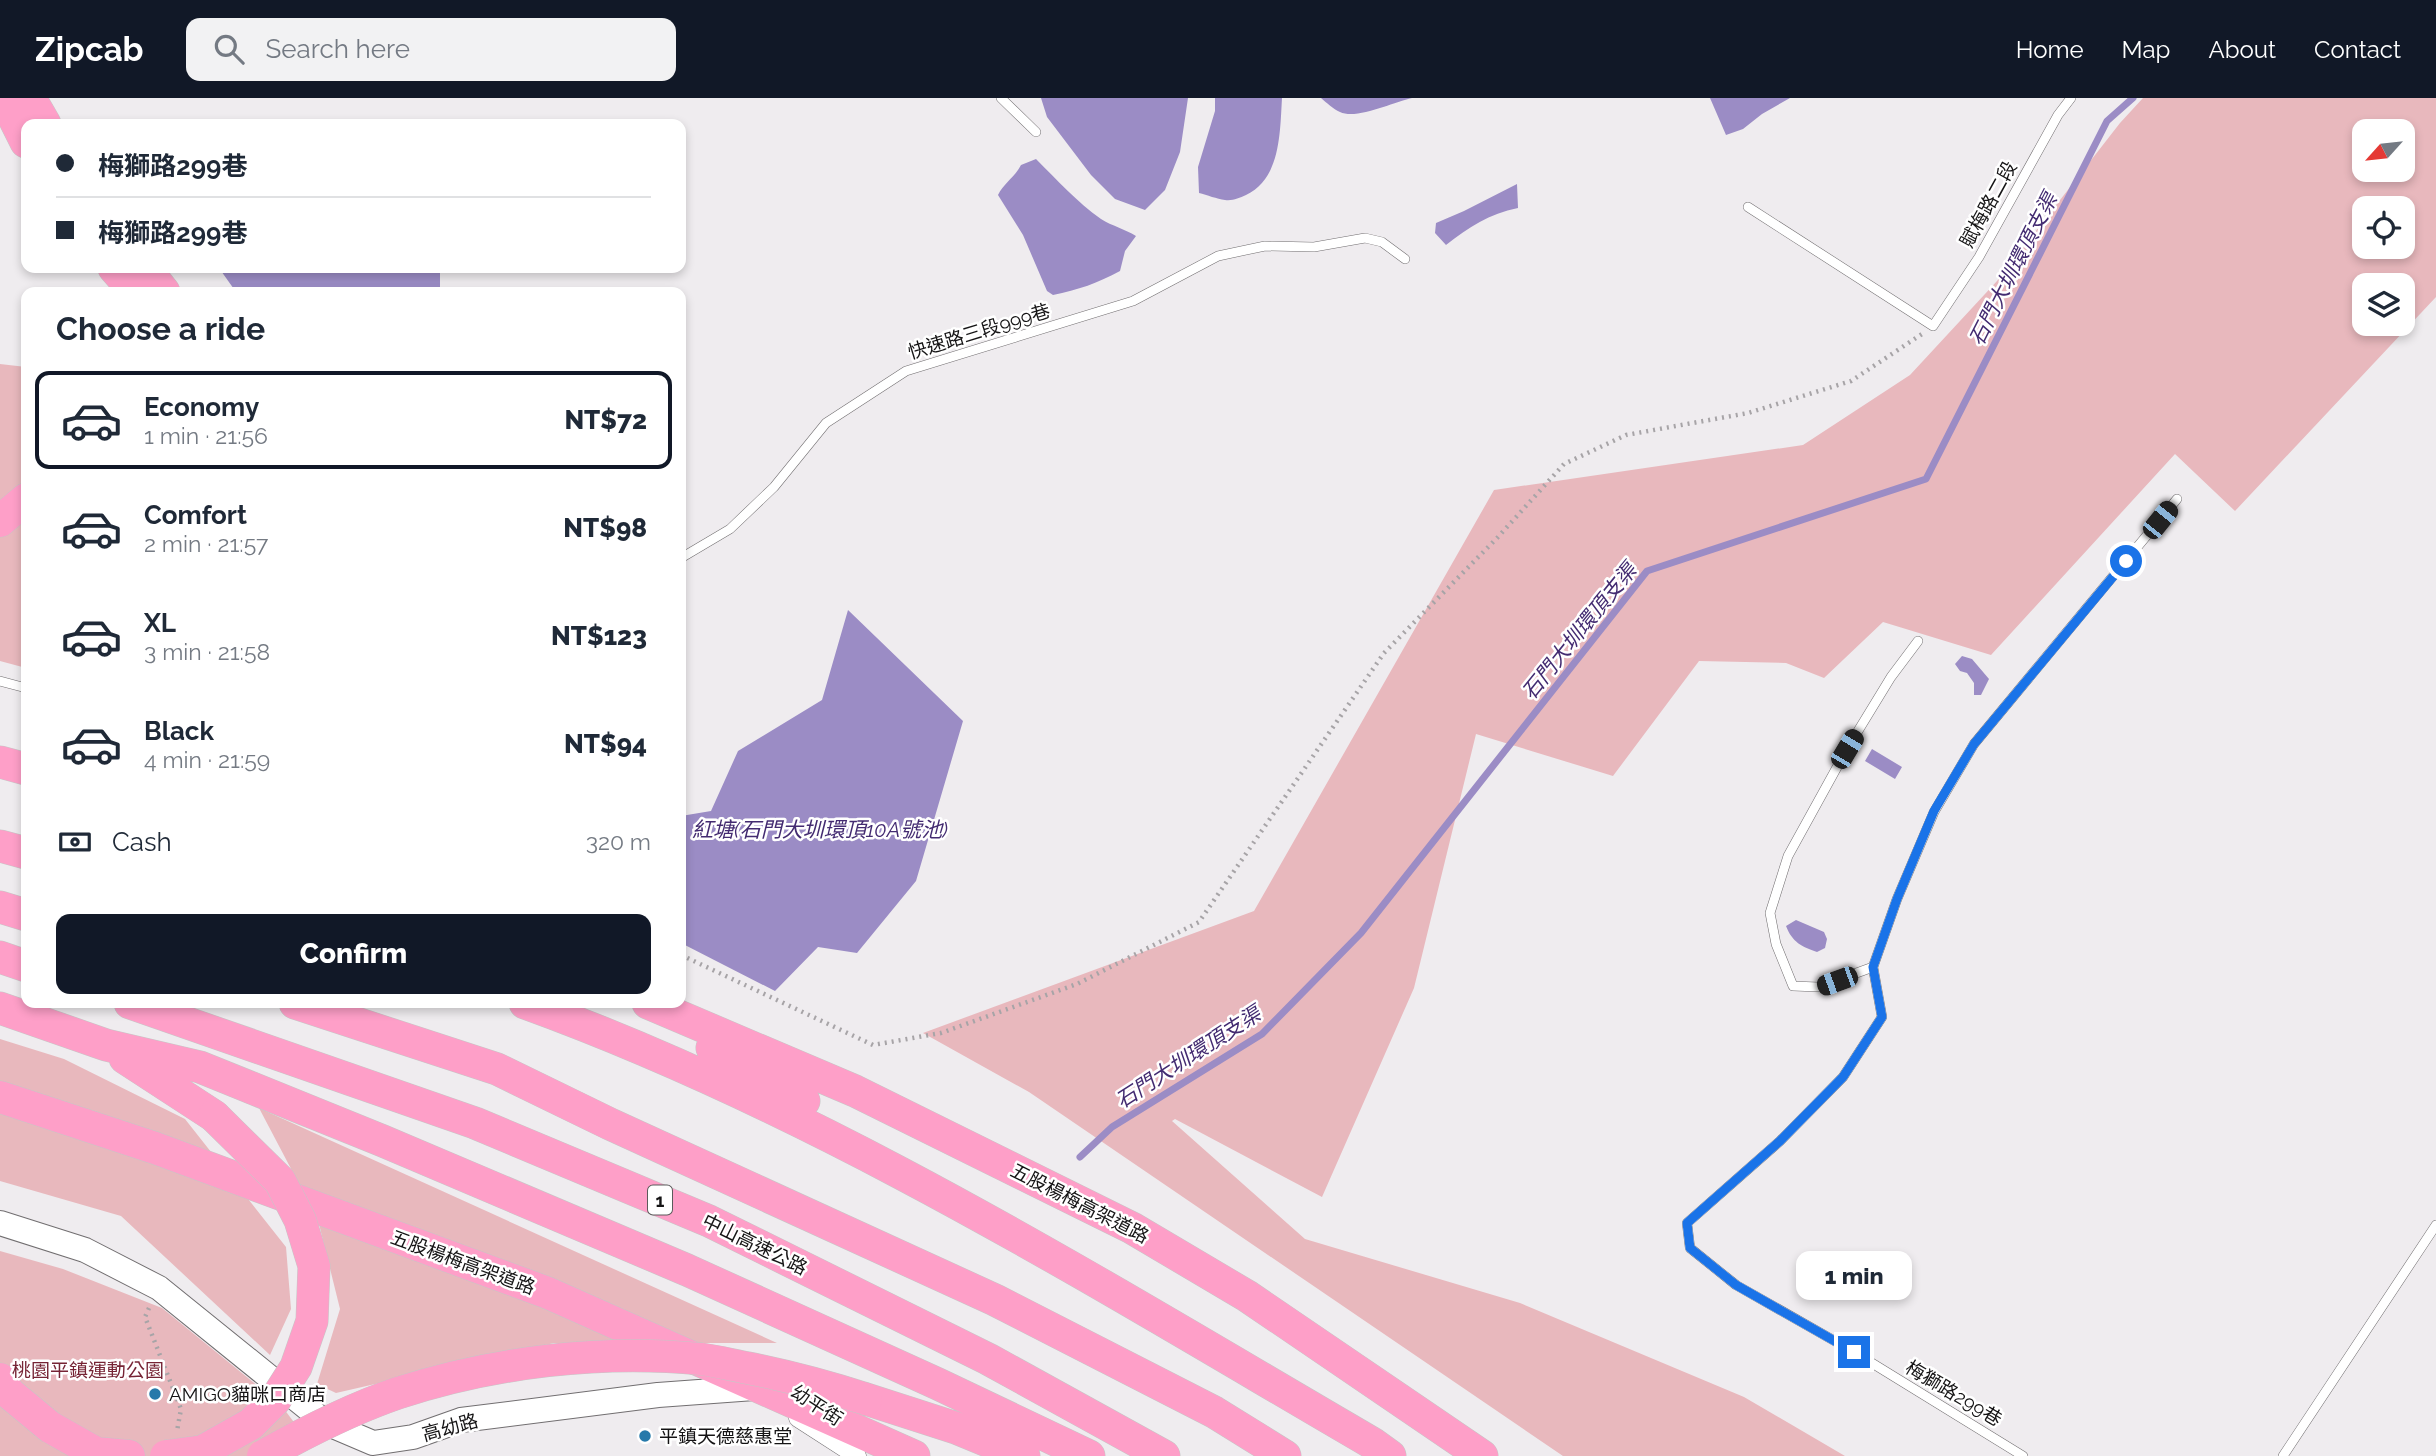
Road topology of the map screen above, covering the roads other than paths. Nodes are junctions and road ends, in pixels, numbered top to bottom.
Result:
1 (4, 98) edge
2 (30, 98) edge
3 (1002, 98) edge
4 (2071, 98) edge
5 (42, 119) edge
6 (21, 132) edge
7 (1036, 132) dead end
8 (1748, 207) dead end
9 (1405, 259) dead end
10 (118, 273) edge
11 (131, 287) edge
12 (2177, 499) dead end
13 (21, 503) edge
14 (0, 521) edge
15 (686, 555) edge
16 (1918, 641) dead end
17 (0, 681) edge
18 (21, 687) edge
19 (0, 762) edge
20 (21, 768) edge
21 (0, 844) edge
22 (21, 844) edge
23 (21, 851) edge
24 (0, 908) edge
25 (21, 914) edge
26 (0, 957) edge
27 (21, 965) edge
28 (1873, 967) junction
29 (0, 1008) edge
30 (144, 1008) edge
31 (310, 1008) edge
32 (539, 1008) edge
33 (653, 1008) edge
34 (659, 1008) edge
35 (106, 1045) junction
36 (0, 1097) edge
37 (0, 1223) edge
38 (2436, 1225) edge
39 (1105, 1288) junction
40 (0, 1379) edge
41 (754, 1388) joint
42 (171, 1449) edge
43 (129, 1456) edge
44 (263, 1456) edge
45 (857, 1456) edge
46 (914, 1456) edge
47 (1024, 1456) edge
48 (1089, 1456) edge
49 (1164, 1456) edge
50 (1285, 1456) edge
51 (1390, 1456) edge
52 (1482, 1456) edge
53 (2023, 1456) edge
54 (2283, 1456) edge

1 - 6 highway
2 - 5 highway
3 - 7 lane
4 - 8 lane, 賦梅路二段
9 - 15 lane, 快速路三段999巷
10 - 11 highway
12 - 28 lane, 梅獅路299巷
13 - 14 highway
16 - 28 lane
17 - 18 lane
19 - 20 highway
21 - 22 highway
21 - 23 highway
24 - 25 highway
26 - 27 highway
28 - 53 lane, 梅獅路299巷
29 - 35 highway
30 - 49 highway, 中山高速公路 / 1
31 - 50 highway
32 - 39 highway
33 - 39 highway
34 - 52 highway, 五股楊梅高架道路
35 - 42 highway, bridge
35 - 48 highway
36 - 46 highway, 五股楊梅高架道路, bridge
37 - 41 street, 高幼路
38 - 54 lane
39 - 51 highway
40 - 43 highway
41 - 45 street, 幼平街
44 - 47 highway, bridge

